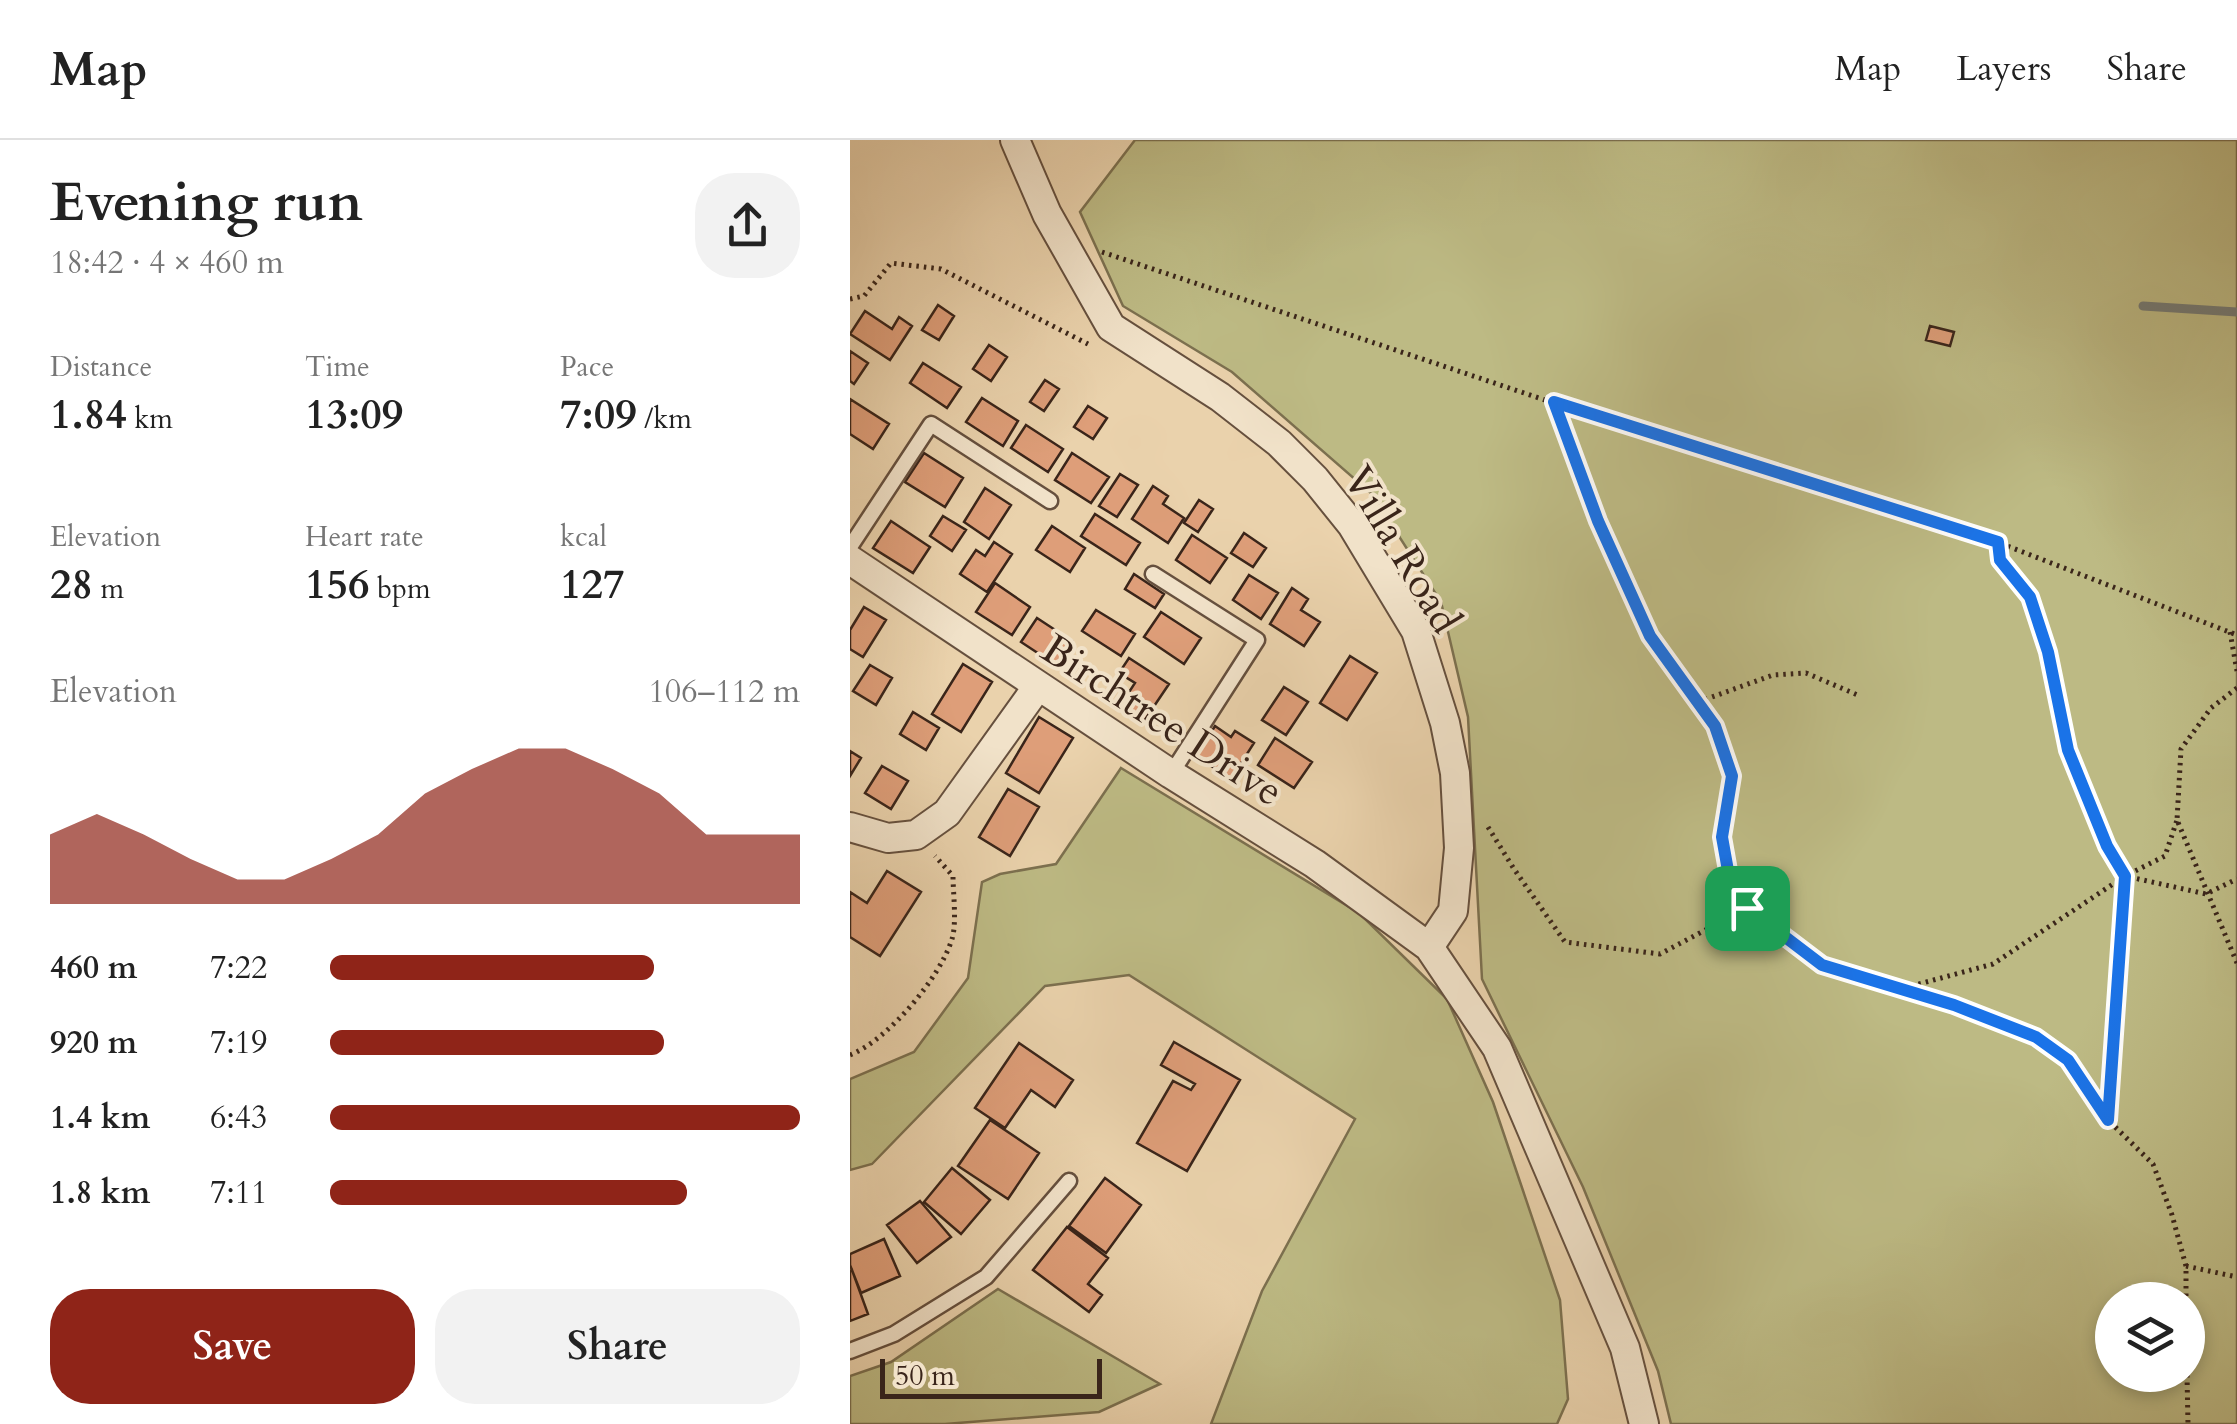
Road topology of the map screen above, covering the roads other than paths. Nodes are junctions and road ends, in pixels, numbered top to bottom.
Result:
1 (1015, 140) edge
2 (1050, 502) dead end
3 (850, 548) edge
4 (850, 560) edge
5 (1153, 574) dead end
6 (1038, 686) junction
7 (1171, 774) junction
8 (850, 827) edge
9 (1429, 947) junction
10 (1069, 1181) dead end
11 (850, 1350) edge
12 (1644, 1424) edge

1 - 9 street, Villa Road
2 - 3 lane
4 - 6 street, Birchtree Drive
5 - 7 lane
6 - 7 street, Birchtree Drive
6 - 8 street
7 - 9 street, Birchtree Drive
9 - 12 street
10 - 11 lane

